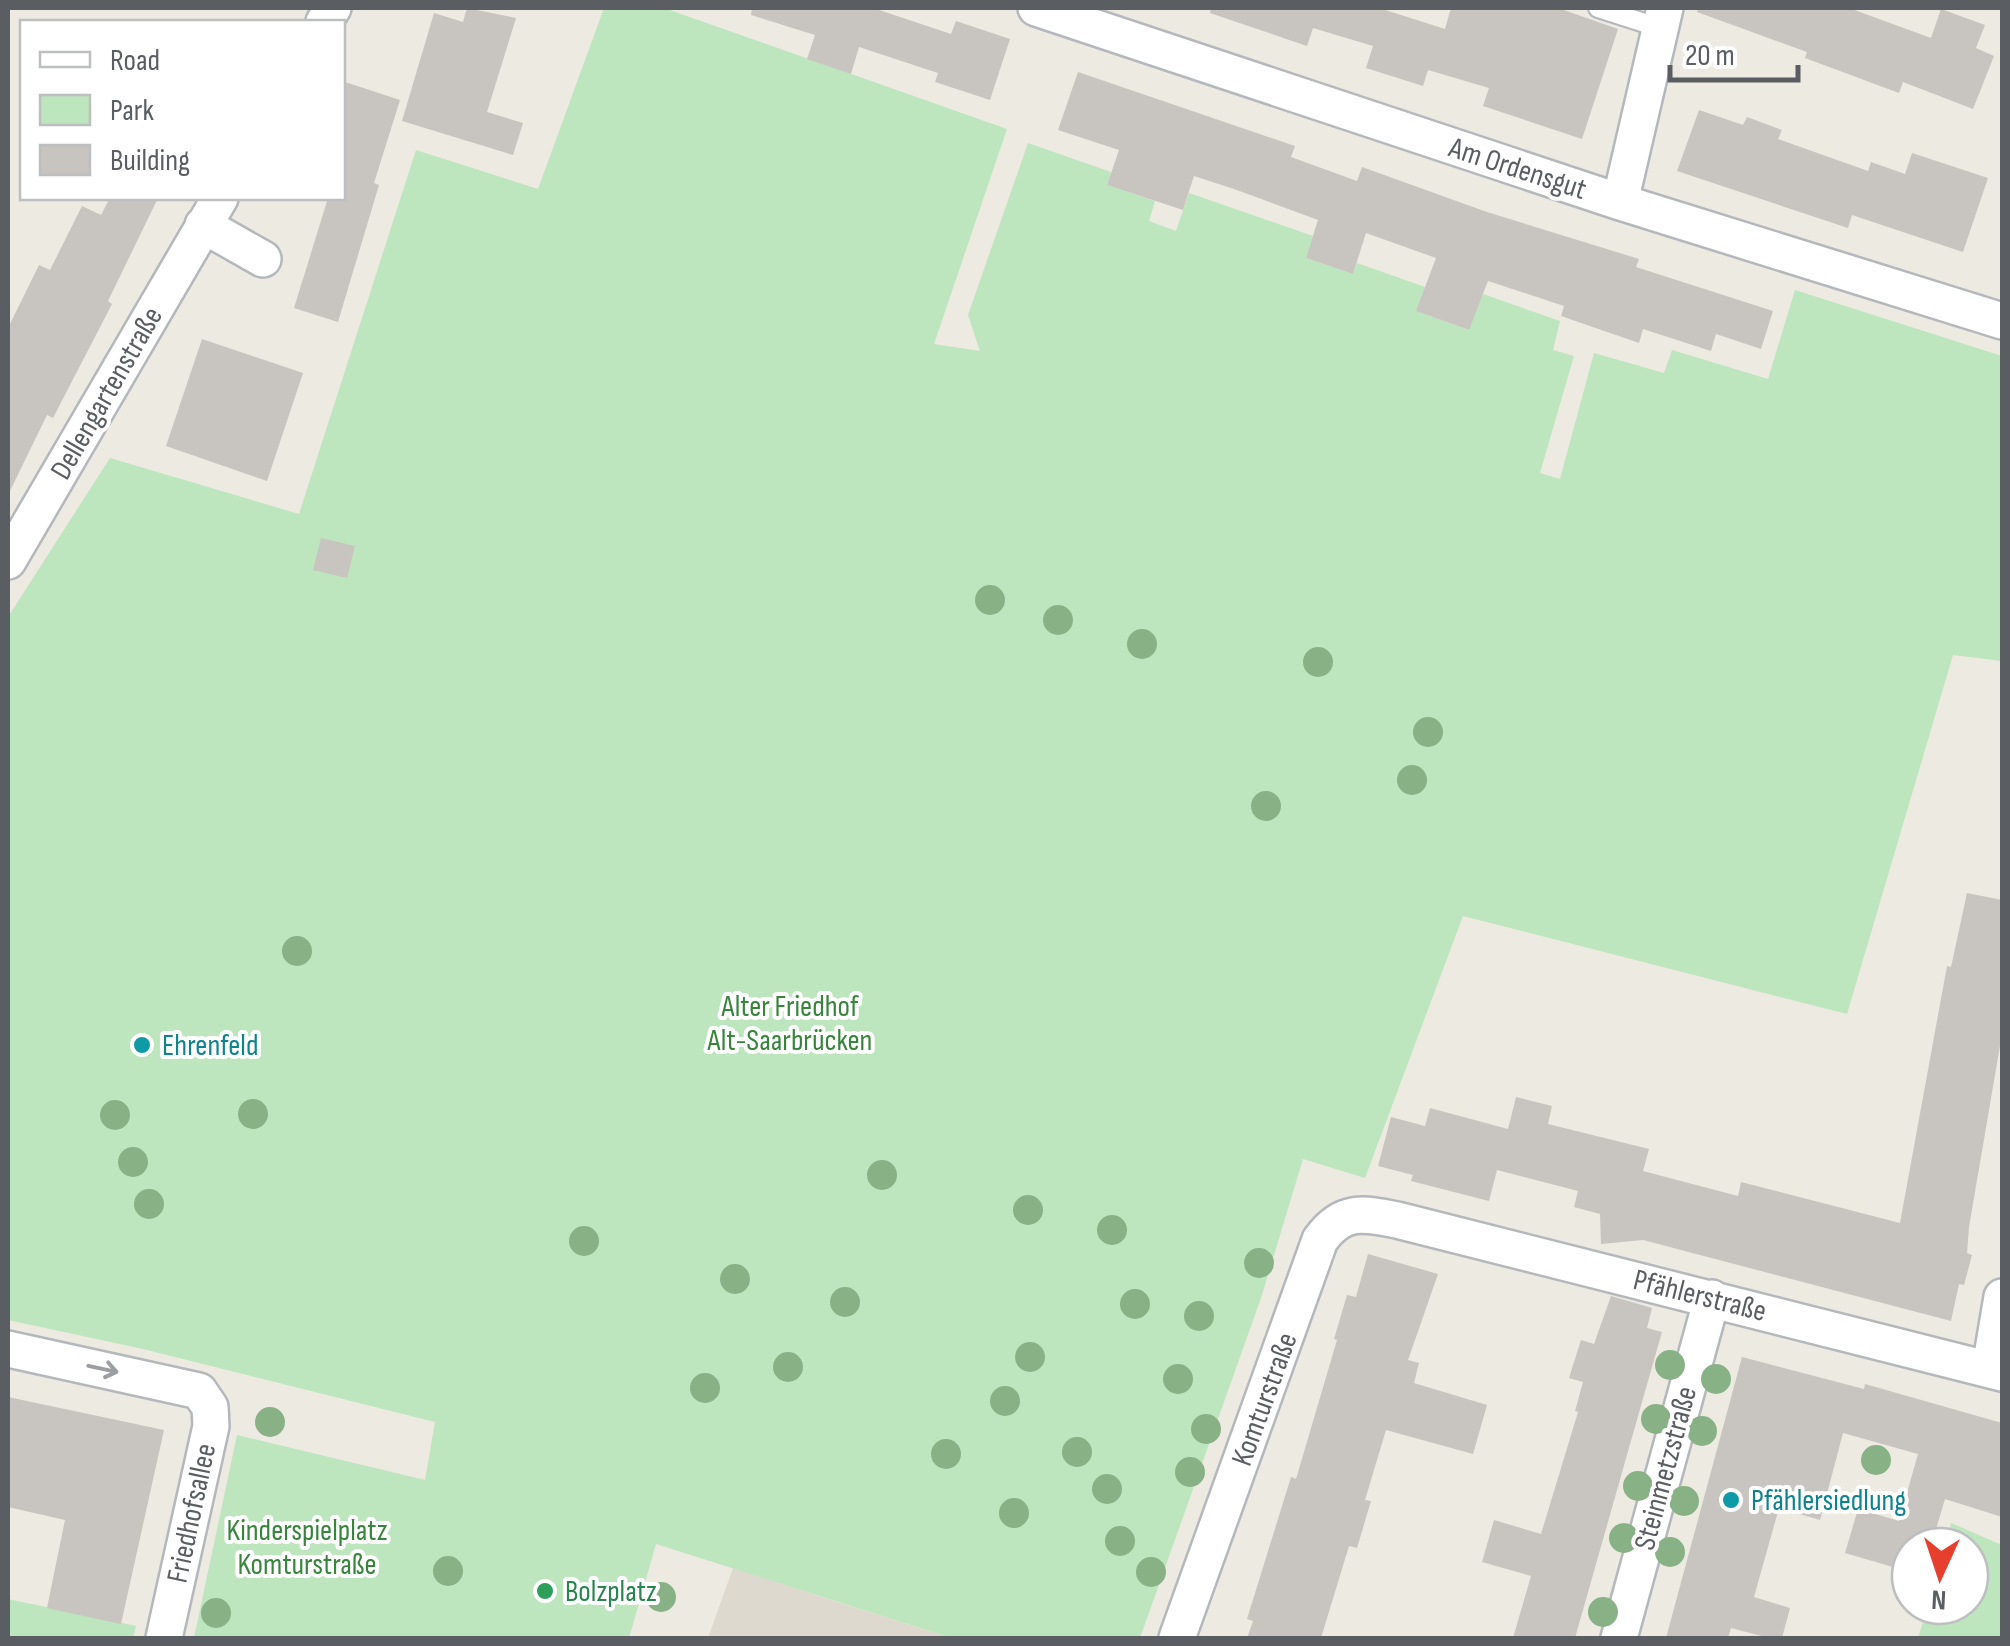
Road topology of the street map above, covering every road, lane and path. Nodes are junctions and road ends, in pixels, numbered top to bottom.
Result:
1 (1036, 8) edge
2 (1598, 8) edge
3 (1662, 18) edge
4 (1620, 202) junction
5 (212, 211) edge
6 (264, 259) dead end
7 (2002, 321) edge
8 (8, 560) edge
9 (1397, 1220) joint
10 (2002, 1297) edge
11 (1712, 1298) junction
12 (8, 1349) edge
13 (1996, 1370) edge
14 (164, 1638) edge
15 (1177, 1638) edge
16 (1618, 1638) edge

1 - 4 street, Am Ordensgut
2 - 3 lane
3 - 4 street
4 - 7 street, Am Ordensgut
5 - 6 street, Dellengartenstraße
5 - 8 street, Dellengartenstraße
9 - 11 street, Pfählerstraße
9 - 15 street, Komturstraße
10 - 13 street
11 - 13 street, Pfählerstraße
11 - 16 street, Steinmetzstraße
12 -> 14 street, Friedhofsallee

